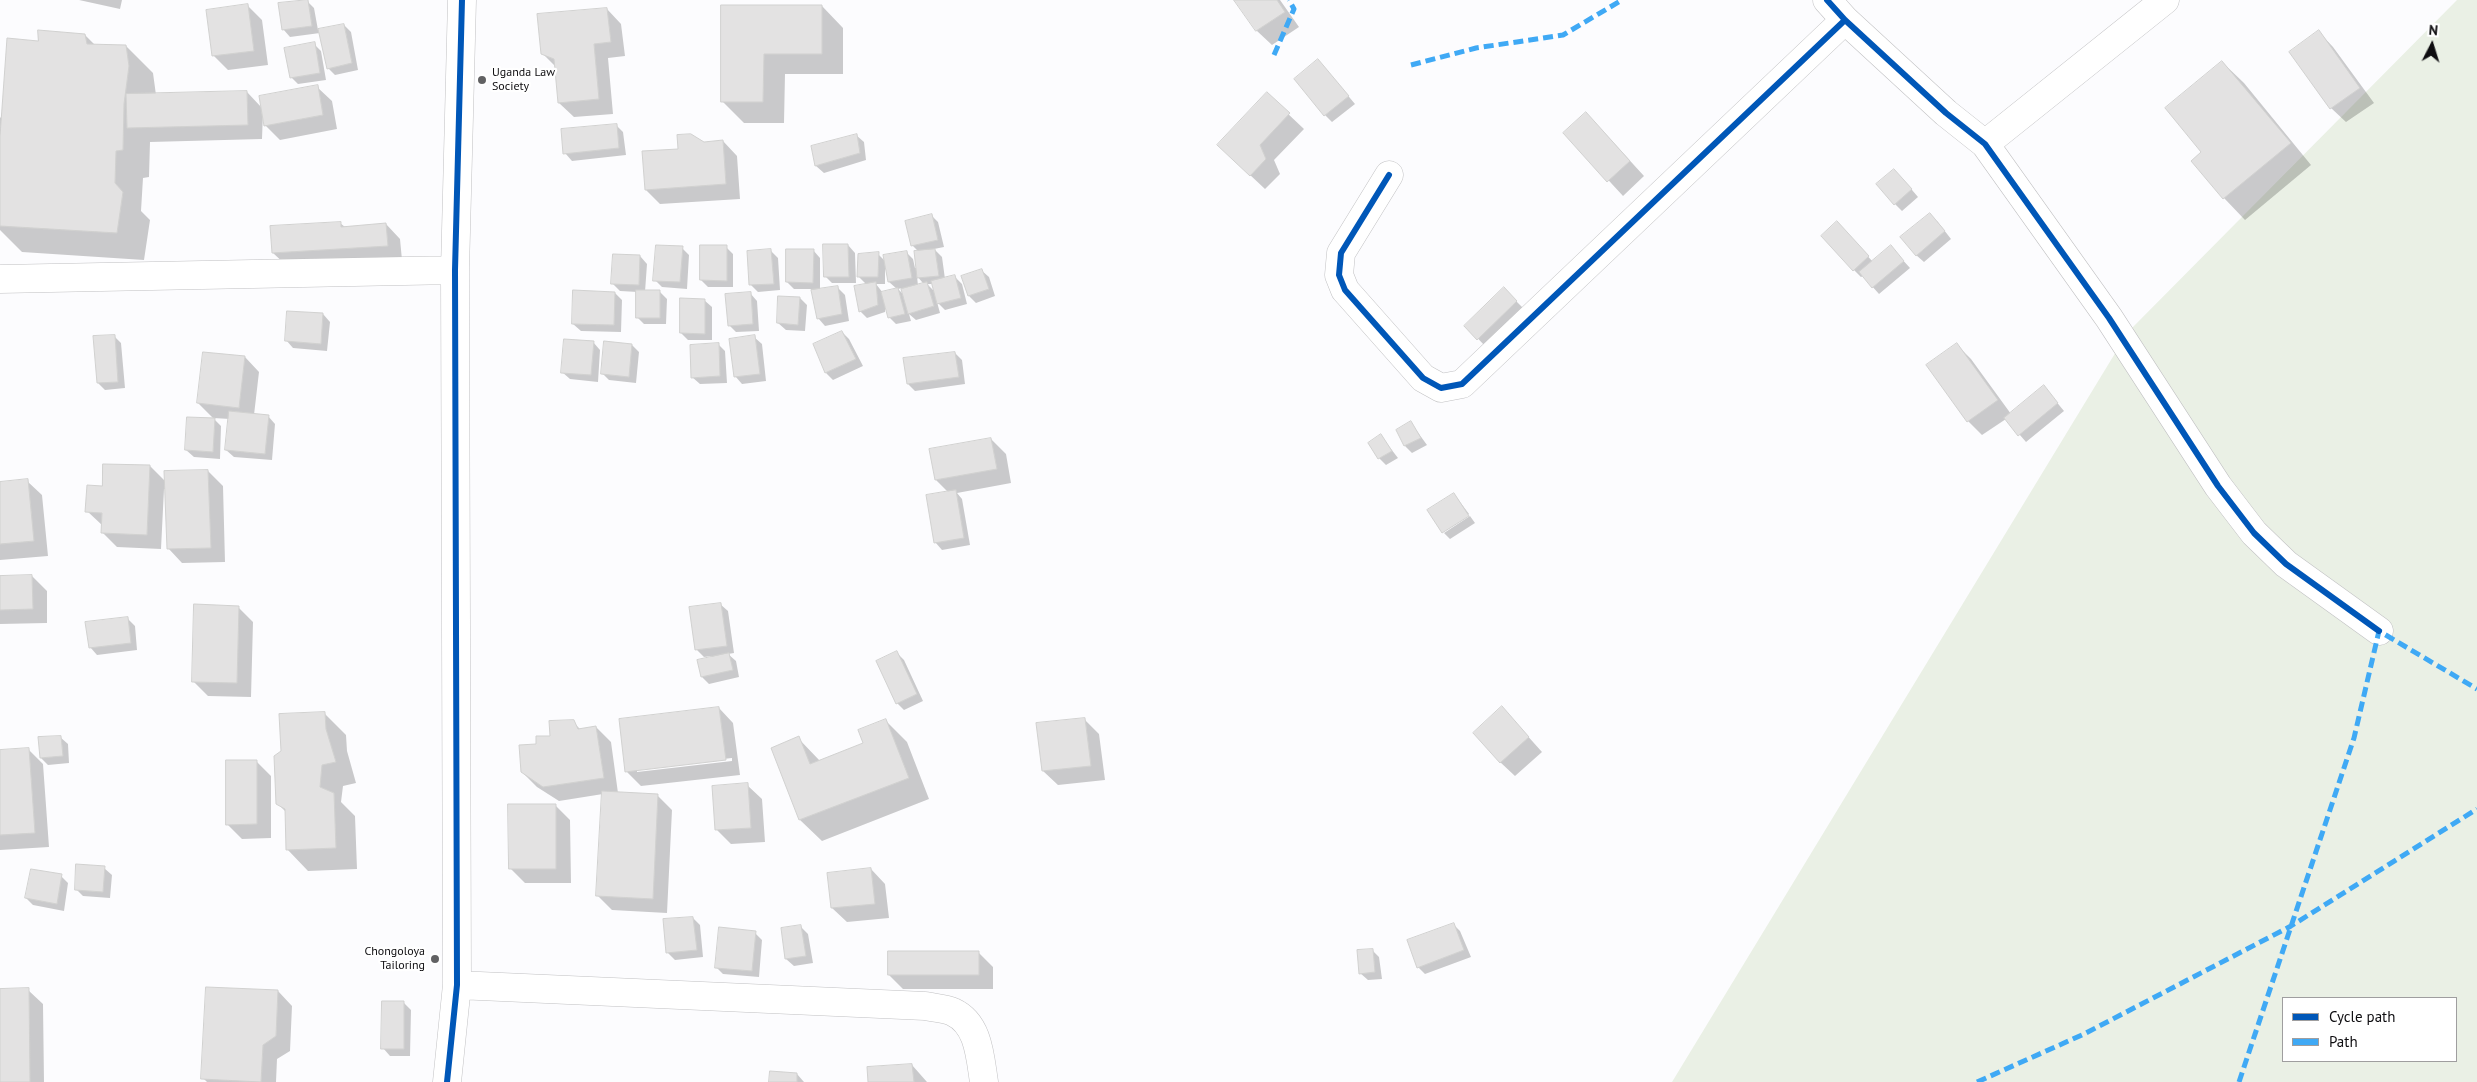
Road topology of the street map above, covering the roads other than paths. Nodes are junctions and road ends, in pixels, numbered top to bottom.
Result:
1 (462, 0) edge
2 (1827, 0) edge
3 (2165, 0) edge
4 (1845, 20) junction
5 (1985, 144) junction
6 (1389, 175) dead end
7 (454, 270) junction
8 (0, 279) edge
9 (2379, 631) dead end
10 (457, 985) junction
11 (447, 1082) edge
12 (984, 1082) edge

1 - 7 street
2 - 4 street
3 - 5 street
4 - 5 street
4 - 6 street
5 - 9 street
7 - 8 street
7 - 10 street
10 - 11 street
10 - 12 street

